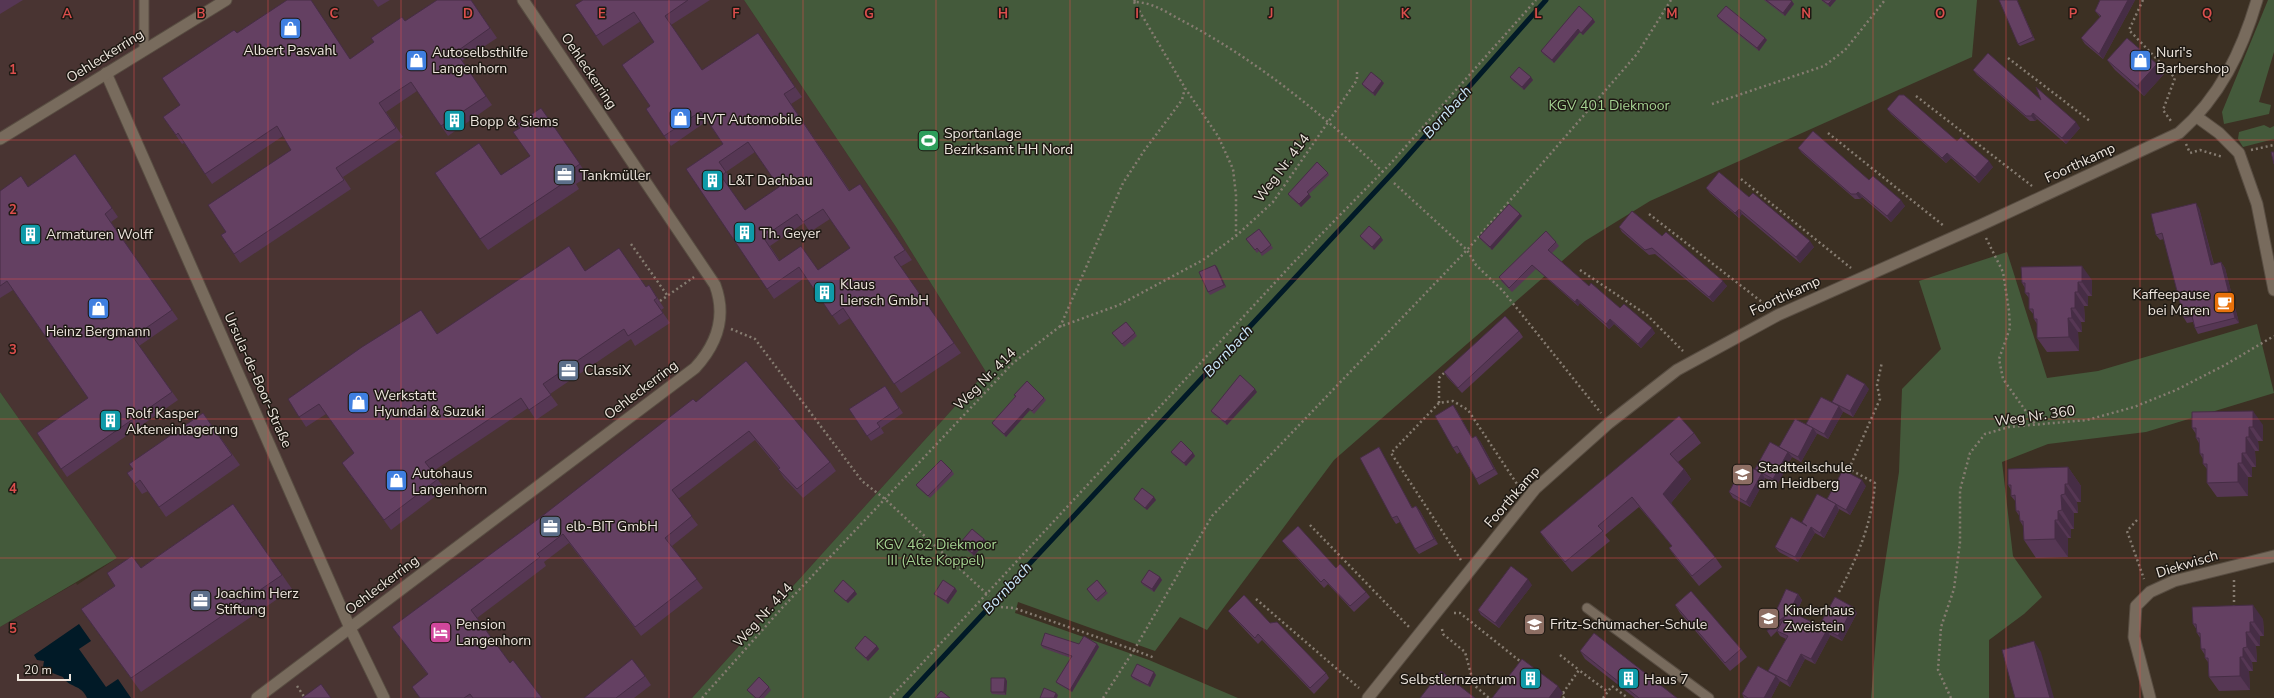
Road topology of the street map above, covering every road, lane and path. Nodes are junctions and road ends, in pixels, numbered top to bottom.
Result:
1 (144, 0) edge
2 (226, 0) edge
3 (523, 0) edge
4 (1536, 0) edge
5 (1671, 0) edge
6 (1885, 0) edge
7 (2143, 0) edge
8 (2257, 0) edge
9 (1134, 1) edge
10 (144, 49) junction
11 (2008, 58) dead end
12 (1357, 69) dead end
13 (106, 73) junction
14 (1185, 88) junction
15 (1916, 96) dead end
16 (1712, 104) dead end
17 (2198, 117) junction
18 (2090, 121) dead end
19 (1328, 122) junction
20 (1828, 133) dead end
21 (2180, 133) junction
22 (0, 140) edge
23 (2274, 145) edge
24 (2239, 153) junction
25 (1383, 173) junction
26 (1741, 179) dead end
27 (1394, 183) dead end
28 (2045, 196) junction
29 (1650, 214) dead end
30 (1981, 225) junction
31 (1236, 236) junction
32 (1956, 236) junction
33 (631, 244) dead end
34 (1467, 250) junction
35 (705, 269) junction
36 (1580, 270) dead end
37 (1862, 278) junction
38 (2274, 290) edge
39 (667, 295) junction
40 (660, 301) dead end
41 (1778, 315) junction
42 (720, 324) junction
43 (1059, 327) junction
44 (2274, 336) edge
45 (1694, 361) junction
46 (1882, 362) dead end
47 (1451, 367) edge
48 (1439, 403) junction
49 (1609, 423) junction
50 (2036, 424) junction
51 (885, 499) junction
52 (1527, 499) junction
53 (2137, 520) dead end
54 (1310, 525) dead end
55 (2274, 556) edge
56 (2137, 564) dead end
57 (1469, 572) junction
58 (1840, 592) dead end
59 (2235, 593) dead end
60 (988, 595) junction
61 (1256, 600) dead end
62 (1001, 607) dead end
63 (1586, 608) dead end
64 (1437, 612) junction
65 (2232, 614) edge
66 (350, 628) junction
67 (1417, 636) junction
68 (1451, 640) dead end
69 (1134, 650) junction
70 (1560, 655) dead end
71 (1155, 658) dead end
72 (1521, 662) junction
73 (1527, 666) edge
74 (1518, 667) edge
75 (1579, 670) junction
76 (1557, 689) edge
77 (1608, 692) junction
78 (1563, 693) junction
79 (1368, 697) edge
80 (257, 698) edge
81 (384, 698) edge
82 (702, 698) edge
83 (890, 698) edge
84 (1103, 698) edge
85 (1489, 698) edge
86 (1563, 698) edge
87 (1603, 698) edge
88 (1628, 698) edge
89 (1709, 698) edge
90 (1951, 698) edge
91 (2150, 698) edge

1 - 10 lane
2 - 10 street, Oehleckerring
3 - 35 street, Oehleckerring
4 - 25 path
5 - 34 path
6 - 16 path
7 - 21 path
8 - 17 street, Foorthkamp
9 - 14 path
9 - 19 path
10 - 13 street, Oehleckerring
11 - 18 path
12 - 19 path, Weg Nr. 414
13 - 22 street, Oehleckerring
13 - 66 street, Ursula-de-Boor-Straße
14 - 31 path
14 - 43 path
15 - 28 path
17 - 21 street, Foorthkamp
17 - 24 street
19 - 25 path
19 - 31 path, Weg Nr. 414
20 - 32 path
21 - 24 path
21 - 28 street, Foorthkamp
23 - 24 path
24 - 38 street
25 - 60 path
26 - 37 path
27 - 34 path
28 - 30 street, Foorthkamp
29 - 41 path
30 - 32 street, Foorthkamp
30 - 50 path
31 - 43 path, Weg Nr. 414
32 - 37 street, Foorthkamp
33 - 39 path
34 - 49 path
34 - 69 path
35 - 39 path
35 - 42 street, Oehleckerring
36 - 45 path
37 - 41 street, Foorthkamp
39 - 40 path
41 - 45 street, Foorthkamp
42 - 51 path
42 - 66 street, Oehleckerring
43 - 51 path, Weg Nr. 414
44 - 50 path, Weg Nr. 360
45 - 49 street, Foorthkamp
46 - 58 path
47 - 48 path
48 - 52 path
48 - 57 path
49 - 52 street, Foorthkamp
50 - 90 path, Weg Nr. 360
51 - 60 path
51 - 82 path, Weg Nr. 414
52 - 57 street, Foorthkamp
53 - 56 path
54 - 67 path
55 - 91 street, Diekwisch
57 - 64 street, Foorthkamp
59 - 65 path
60 - 83 path
61 - 79 path
62 - 69 path
63 - 89 lane
64 - 67 street, Foorthkamp
64 - 72 path
66 - 80 street, Oehleckerring
66 - 81 street, Ursula-de-Boor-Straße
67 - 79 street, Foorthkamp
68 - 85 path
69 - 71 path
69 - 84 path
70 - 75 path
72 - 73 path
72 - 74 path
75 - 77 path
75 - 78 path
76 - 78 path
77 - 87 path
77 - 88 path
78 - 86 path

